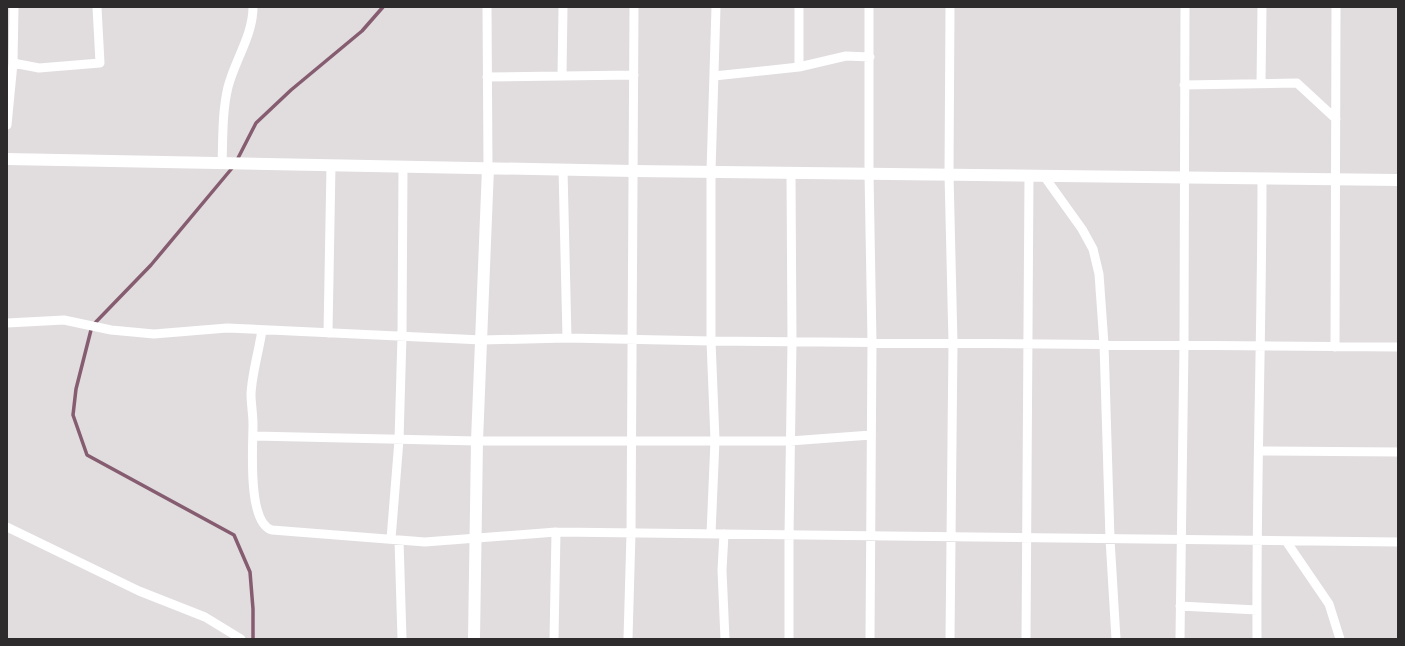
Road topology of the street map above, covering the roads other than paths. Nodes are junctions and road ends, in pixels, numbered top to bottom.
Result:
1 (14, 7) edge
2 (97, 7) edge
3 (253, 7) edge
4 (487, 7) edge
5 (563, 7) edge
6 (634, 7) edge
7 (716, 7) edge
8 (799, 7) edge
9 (869, 7) edge
10 (950, 7) edge
11 (1185, 7) edge
12 (1262, 7) edge
13 (1336, 7) edge
14 (870, 57) junction
15 (13, 63) junction
16 (799, 67) junction
17 (634, 75) junction
18 (562, 76) junction
19 (714, 76) junction
20 (487, 77) junction
21 (1261, 83) junction
22 (1184, 86) junction
23 (1336, 118) junction
24 (7, 125) edge
25 (7, 159) edge
26 (222, 164) junction
27 (331, 165) junction
28 (403, 167) junction
29 (488, 168) junction
30 (563, 169) junction
31 (633, 171) junction
32 (712, 171) junction
33 (791, 173) junction
34 (869, 173) junction
35 (949, 174) junction
36 (1029, 175) junction
37 (1044, 176) junction
38 (1184, 178) junction
39 (1262, 178) junction
40 (1336, 179) junction
41 (1398, 180) edge
42 (7, 323) edge
43 (262, 330) junction
44 (328, 333) junction
45 (402, 336) junction
46 (567, 338) junction
47 (482, 340) junction
48 (632, 340) junction
49 (711, 341) junction
50 (792, 342) junction
51 (872, 342) junction
52 (953, 343) junction
53 (1029, 344) junction
54 (1104, 344) junction
55 (1184, 345) junction
56 (1262, 346) junction
57 (1335, 347) junction
58 (1398, 347) edge
59 (871, 435) junction
60 (253, 436) junction
61 (632, 439) junction
62 (399, 440) junction
63 (715, 440) junction
64 (477, 441) junction
65 (790, 441) junction
66 (1259, 451) junction
67 (1398, 452) edge
68 (7, 527) edge
69 (556, 532) junction
70 (631, 533) junction
71 (711, 534) junction
72 (724, 534) junction
73 (788, 535) junction
74 (870, 536) junction
75 (477, 537) junction
76 (951, 537) junction
77 (1028, 538) junction
78 (395, 539) junction
79 (1110, 539) junction
80 (1180, 540) junction
81 (1257, 540) junction
82 (1286, 541) junction
83 (1398, 542) edge
84 (1180, 606) junction
85 (1257, 610) junction
86 (242, 639) edge
87 (402, 639) edge
88 (474, 639) edge
89 (554, 639) edge
90 (628, 639) edge
91 (725, 639) edge
92 (789, 639) edge
93 (870, 639) edge
94 (950, 639) edge
95 (1026, 639) edge
96 (1116, 639) edge
97 (1180, 639) edge
98 (1257, 639) edge
99 (1340, 639) edge

1 - 15 street
2 - 15 street
3 - 26 street
4 - 20 street
5 - 18 street
6 - 17 street
7 - 19 street
8 - 16 street
9 - 14 street
10 - 35 street
11 - 22 street
12 - 21 street
13 - 23 street
14 - 16 street
14 - 34 street
15 - 24 street
16 - 19 street
17 - 18 street
17 - 31 street
18 - 20 street
19 - 32 street
20 - 29 street
21 - 22 street
21 - 23 street
22 - 38 street
23 - 40 street
25 - 26 street
26 - 27 street
27 - 28 street
27 - 44 street
28 - 29 street
28 - 45 street
29 - 30 street
29 - 47 street
30 - 31 street
30 - 46 street
31 - 32 street
31 - 48 street
32 - 33 street
32 - 49 street
33 - 34 street
33 - 50 street
34 - 35 street
34 - 51 street
35 - 36 street
35 - 52 street
36 - 37 street
36 - 53 street
37 - 38 street
37 - 54 street
38 - 39 street
38 - 55 street
39 - 40 street
39 - 56 street
40 - 41 street
40 - 57 street
42 - 43 street
43 - 44 street
43 - 60 street
44 - 45 street
45 - 47 street
45 - 62 street
46 - 47 street
46 - 48 street
47 - 64 street
48 - 49 street
48 - 61 street
49 - 50 street
49 - 63 street
50 - 51 street
50 - 65 street
51 - 52 street
51 - 59 street
52 - 53 street
52 - 76 street
53 - 54 street
53 - 77 street
54 - 55 street
54 - 79 street
55 - 56 street
55 - 80 street
56 - 57 street
56 - 66 street
57 - 58 street
59 - 65 street
59 - 74 street
60 - 62 street
60 - 78 street
61 - 63 street
61 - 64 street
61 - 70 street
62 - 64 street
62 - 78 street
63 - 65 street
63 - 71 street
64 - 75 street
65 - 73 street
66 - 67 street
66 - 81 street
68 - 86 street
69 - 70 street
69 - 75 street
69 - 89 street
70 - 71 street
70 - 90 street
71 - 72 street
72 - 73 street
72 - 91 street
73 - 74 street
73 - 92 street
74 - 76 street
74 - 93 street
75 - 78 street
75 - 88 street
76 - 77 street
76 - 94 street
77 - 79 street
77 - 95 street
78 - 87 street
79 - 80 street
79 - 96 street
80 - 81 street
80 - 84 street
81 - 82 street
81 - 85 street
82 - 83 street
82 - 99 street
84 - 85 street
84 - 97 street
85 - 98 street

